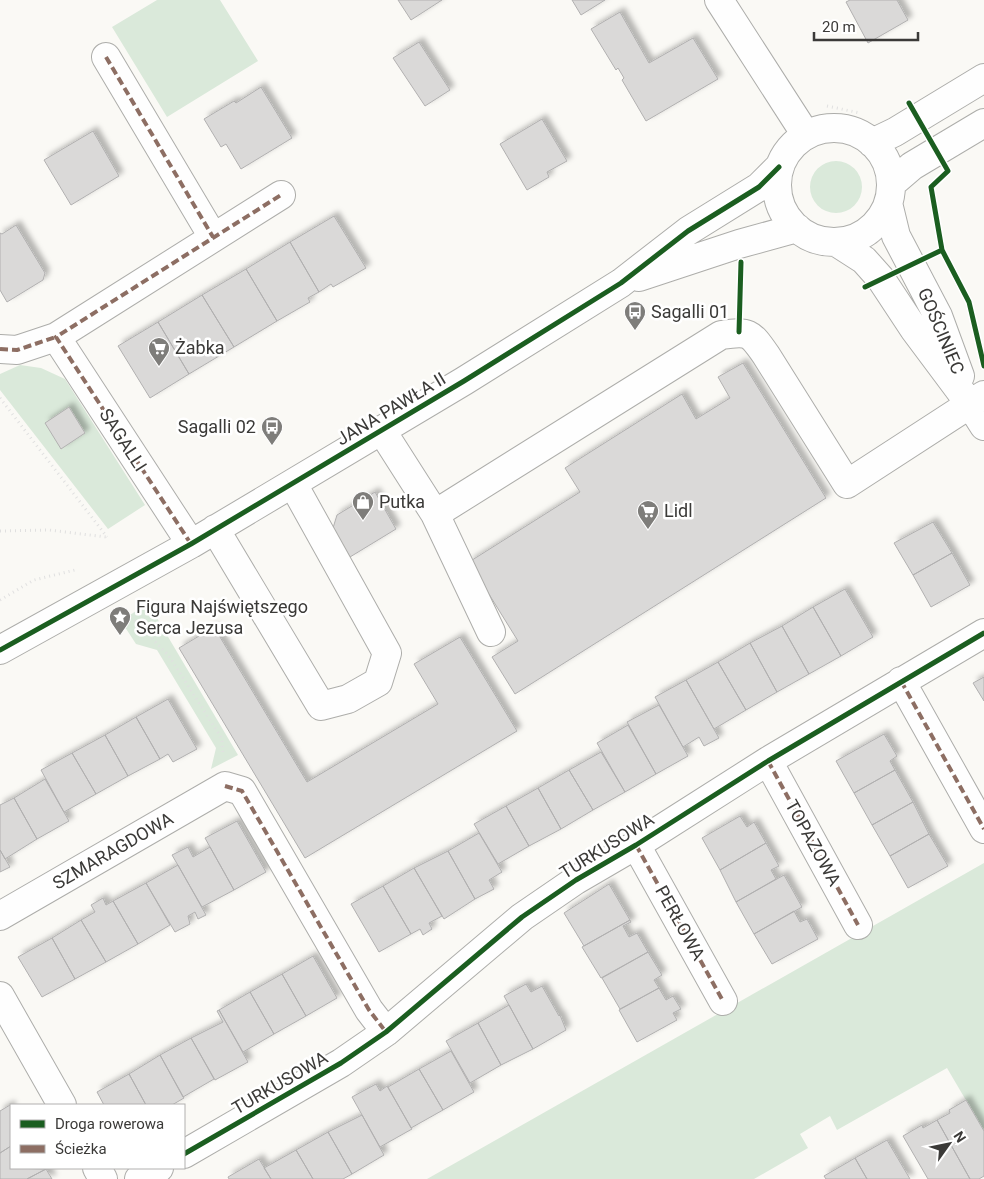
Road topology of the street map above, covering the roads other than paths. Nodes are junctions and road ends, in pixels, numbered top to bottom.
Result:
1 (719, 0) edge
2 (106, 57) dead end
3 (984, 78) edge
4 (984, 122) edge
5 (806, 135) junction
6 (872, 143) junction
7 (780, 167) junction
8 (890, 194) junction
9 (281, 195) dead end
10 (797, 228) junction
11 (213, 237) junction
12 (836, 242) junction
13 (621, 283) junction
14 (56, 337) junction
15 (0, 349) edge
16 (979, 408) edge
17 (382, 431) junction
18 (292, 484) junction
19 (435, 514) junction
20 (215, 529) junction
21 (191, 544) junction
22 (491, 632) dead end
23 (984, 633) edge
24 (0, 650) edge
25 (901, 681) junction
26 (768, 761) junction
27 (984, 829) edge
28 (636, 845) junction
29 (0, 916) edge
30 (858, 925) dead end
31 (0, 996) edge
32 (723, 1000) dead end
33 (386, 1032) junction
34 (61, 1104) edge
35 (185, 1153) edge
36 (157, 1169) edge
37 (139, 1179) edge

1 - 5 street
2 - 11 street
3 - 6 street
4 - 8 street
5 - 6 street
5 - 7 street
6 - 8 street
7 - 10 street
7 - 13 street, JANA PAWŁA II
8 - 12 street
8 - 16 street, GOŚCINIEC
9 - 11 street
10 - 12 street
10 - 13 street, JANA PAWŁA II
11 - 14 street
12 - 16 street, GOŚCINIEC
13 - 17 street, JANA PAWŁA II
14 - 15 street
14 - 21 street, SAGALLI
16 - 19 street
17 - 18 street, JANA PAWŁA II
17 - 19 street
18 - 20 street, JANA PAWŁA II
18 - 20 street
19 - 22 street
20 - 21 street, JANA PAWŁA II
21 - 24 street, JANA PAWŁA II
23 - 25 street, TURKUSOWA
25 - 26 street, TURKUSOWA
25 - 27 street
26 - 28 street, TURKUSOWA
26 - 30 street, TOPAZOWA
28 - 32 street, PERŁOWA
28 - 33 street, TURKUSOWA
29 - 33 street, SZMARAGDOWA
31 - 34 street
33 - 35 street, TURKUSOWA
36 - 37 street

